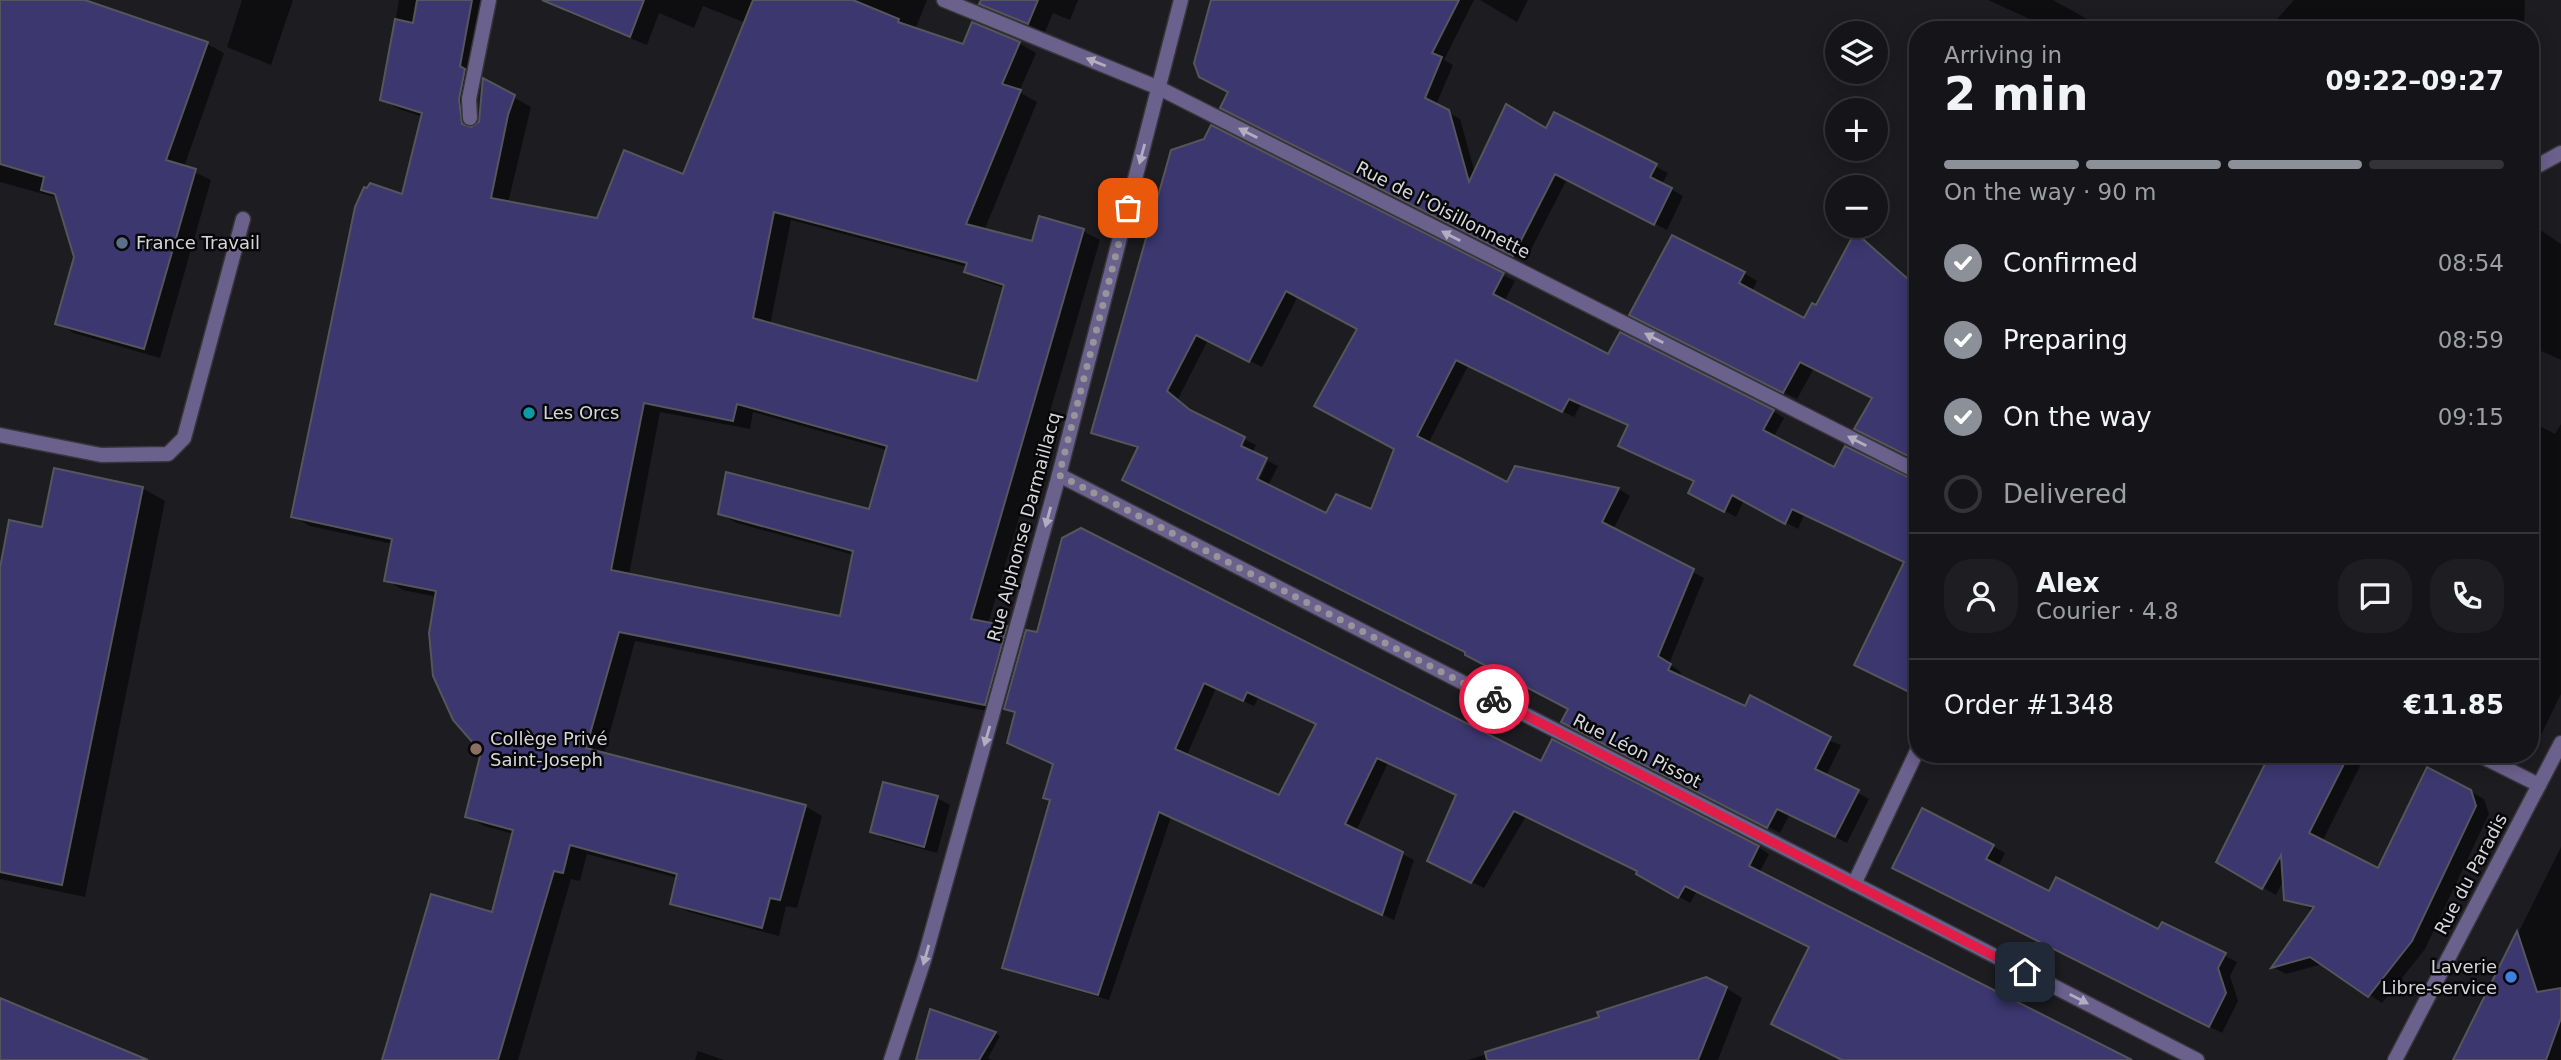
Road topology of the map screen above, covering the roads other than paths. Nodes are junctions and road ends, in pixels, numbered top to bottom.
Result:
1 (489, 0) edge
2 (944, 0) edge
3 (1181, 0) edge
4 (1159, 88) junction
5 (470, 118) dead end
6 (2561, 153) edge
7 (2539, 165) edge
8 (243, 219) dead end
9 (0, 435) edge
10 (1909, 467) edge
11 (1059, 475) junction
12 (2561, 743) edge
13 (1911, 763) edge
14 (2494, 763) edge
15 (2539, 786) junction
16 (1854, 884) junction
17 (891, 1060) edge
18 (2197, 1060) edge
19 (2395, 1060) edge

1 - 5 street
4 -> 2 street, Rue de l’Oisillonnette
3 - 4 street, Rue Alphonse Darmaillacq
10 -> 4 street, Rue de l’Oisillonnette
4 -> 11 street, Rue Alphonse Darmaillacq
6 - 7 street
8 - 9 street
11 - 16 street, Rue Léon Pissot
11 -> 17 street, Rue Alphonse Darmaillacq
12 - 15 street, Rue du Paradis
13 - 16 street
14 - 15 street
15 - 19 street, Rue du Paradis
16 -> 18 street, Rue Léon Pissot

